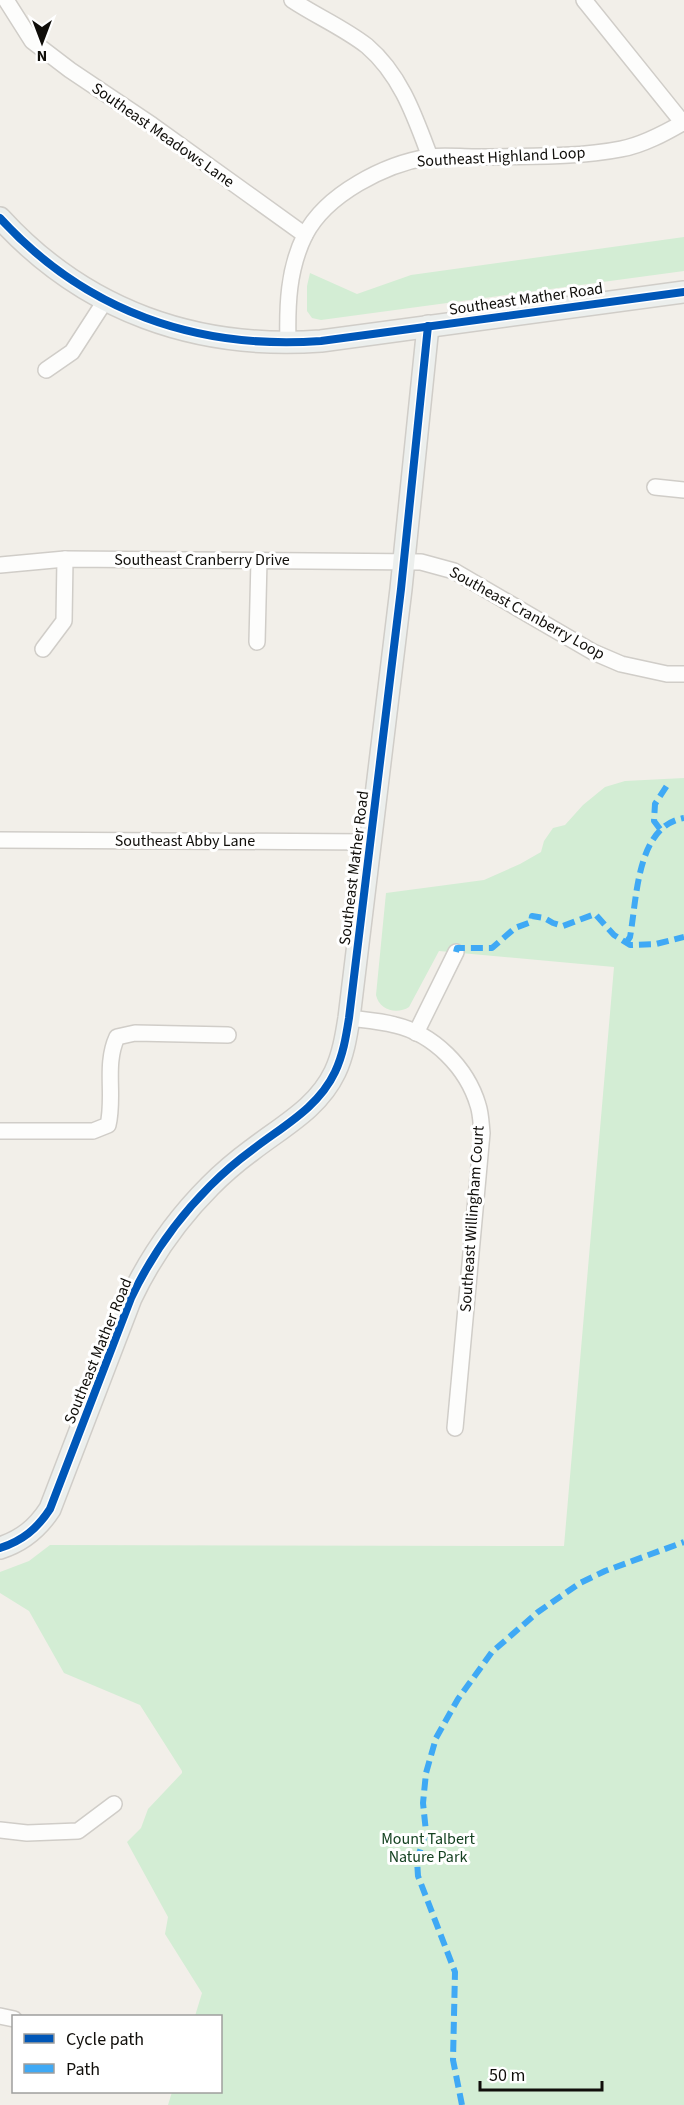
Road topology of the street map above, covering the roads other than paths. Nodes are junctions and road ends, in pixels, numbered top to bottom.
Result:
1 (6, 0) edge
2 (292, 0) edge
3 (584, 0) edge
4 (683, 123) edge
5 (430, 157) junction
6 (0, 218) edge
7 (305, 235) junction
8 (684, 292) edge
9 (105, 301) junction
10 (428, 326) junction
11 (288, 343) junction
12 (46, 370) dead end
13 (655, 487) dead end
14 (684, 490) edge
15 (65, 559) junction
16 (259, 560) junction
17 (404, 562) junction
18 (0, 565) edge
19 (257, 642) dead end
20 (44, 649) dead end
21 (684, 674) edge
22 (0, 840) edge
23 (370, 842) junction
24 (456, 952) dead end
25 (349, 1018) junction
26 (416, 1033) junction
27 (228, 1035) dead end
28 (0, 1131) edge
29 (455, 1428) dead end
30 (0, 1548) edge
31 (114, 1804) dead end
32 (0, 1830) edge

1 - 7 street, Southeast Meadows Lane
2 - 5 street
3 - 4 street
4 - 5 street, Southeast Highland Loop
5 - 7 street, Southeast Highland Loop
6 - 9 street
7 - 11 street, Southeast Highland Loop
8 - 10 street, Southeast Mather Road
9 - 11 street
9 - 12 street
10 - 11 street
10 - 17 street, Southeast Mather Road
13 - 14 street
15 - 16 street, Southeast Cranberry Drive
15 - 18 street, Southeast Cranberry Drive
15 - 20 street
16 - 17 street, Southeast Cranberry Drive
16 - 19 street
17 - 21 street, Southeast Cranberry Loop
17 - 23 street, Southeast Mather Road
22 - 23 street, Southeast Abby Lane
23 - 25 street, Southeast Mather Road
24 - 26 street
25 - 26 street, Southeast Willingham Court
25 - 30 street, Southeast Mather Road
26 - 29 street, Southeast Willingham Court
27 - 28 street
31 - 32 street

